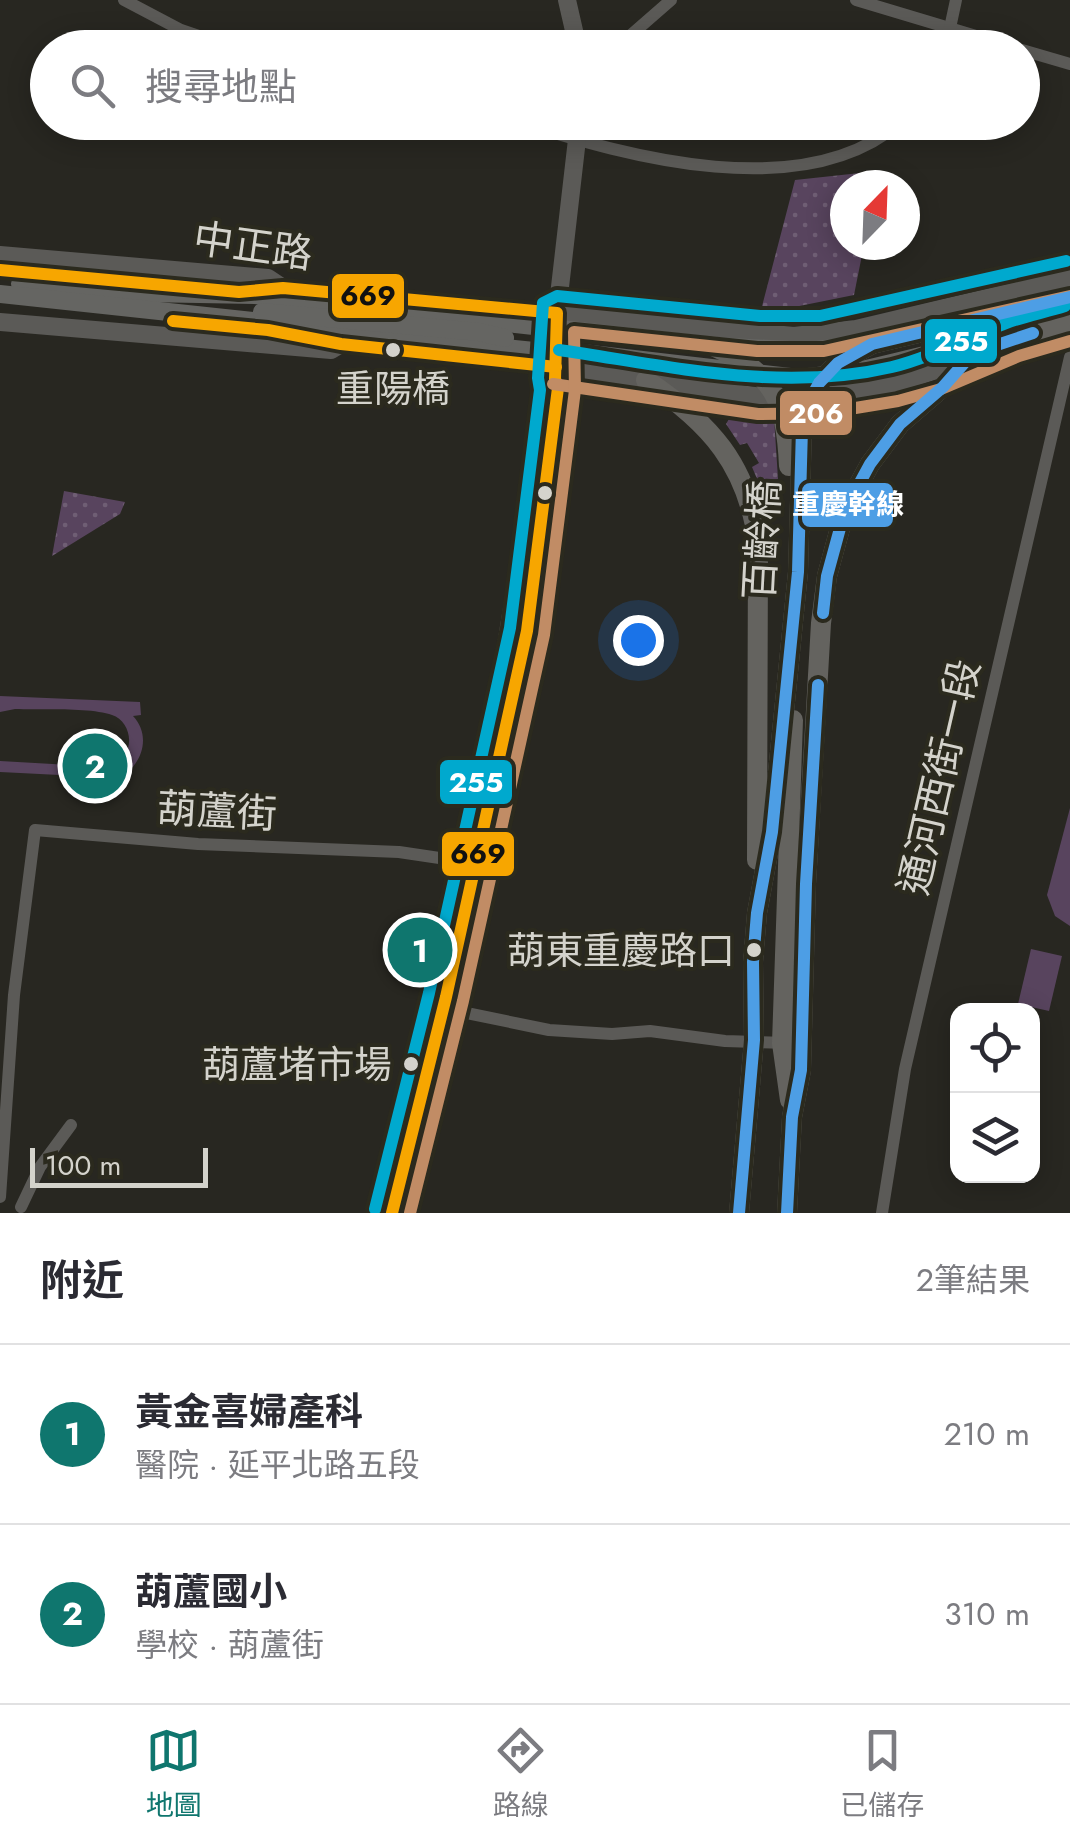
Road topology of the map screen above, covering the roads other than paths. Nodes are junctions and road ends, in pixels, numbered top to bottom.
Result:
1 (124, 0) edge
2 (568, 0) edge
3 (671, 0) edge
4 (856, 0) edge
5 (956, 0) edge
6 (950, 28) junction
7 (181, 30) edge
8 (574, 30) edge
9 (637, 30) edge
10 (957, 30) edge
11 (1040, 55) edge
12 (1070, 64) edge
13 (578, 140) edge
14 (607, 140) edge
15 (879, 140) edge
16 (0, 254) edge
17 (0, 270) edge
18 (1070, 278) edge
19 (0, 288) edge
20 (274, 289) junction
21 (1070, 297) edge
22 (0, 304) edge
23 (462, 306) junction
24 (557, 314) junction
25 (622, 320) junction
26 (0, 322) edge
27 (1064, 325) edge
28 (516, 326) junction
29 (479, 332) junction
30 (341, 344) junction
31 (872, 344) junction
32 (713, 346) junction
33 (548, 349) junction
34 (973, 353) junction
35 (456, 356) junction
36 (1070, 357) edge
37 (555, 373) junction
38 (617, 375) junction
39 (646, 380) junction
40 (468, 863) junction
41 (757, 913) junction
42 (7, 994) edge
43 (437, 1007) junction
44 (754, 1040) junction
45 (792, 1043) junction
46 (70, 1125) dead end
47 (0, 1196) edge
48 (21, 1207) dead end
49 (379, 1213) edge
50 (392, 1213) edge
51 (740, 1213) edge
52 (787, 1213) edge
53 (882, 1213) edge

1 - 7 street
2 - 8 street
3 - 9 street
4 - 6 street
5 - 6 street
6 - 10 street
11 - 12 street
13 - 24 street
14 - 15 street
16 - 20 street, 中正路
17 - 20 main road
18 - 25 street, 中正路
19 - 28 main road
19 - 29 main road
19 - 33 main road
20 - 23 street, 中正路
21 - 31 main road, 百齡橋
22 - 30 main road
23 - 24 street, 中正路
23 - 35 street
24 - 25 street, 中正路
24 - 37 street
25 - 38 street
26 - 30 street
27 - 34 main road
28 - 29 main road
28 - 32 main road
29 - 33 main road
30 - 35 street
31 - 32 main road
31 - 41 main road, 百齡橋
32 - 45 main road
33 - 34 main road
34 - 39 street
34 - 45 main road
35 - 37 street
36 - 53 street, 通河西街一段
37 - 38 street
37 - 40 street
38 - 39 street
39 - 41 main road
40 - 42 street, 葫蘆街
40 - 43 street
41 - 44 main road
42 - 47 street, 葫蘆街
43 - 44 street
43 - 49 street
43 - 50 street
44 - 45 street
44 - 51 main road
45 - 52 main road
46 - 48 street

